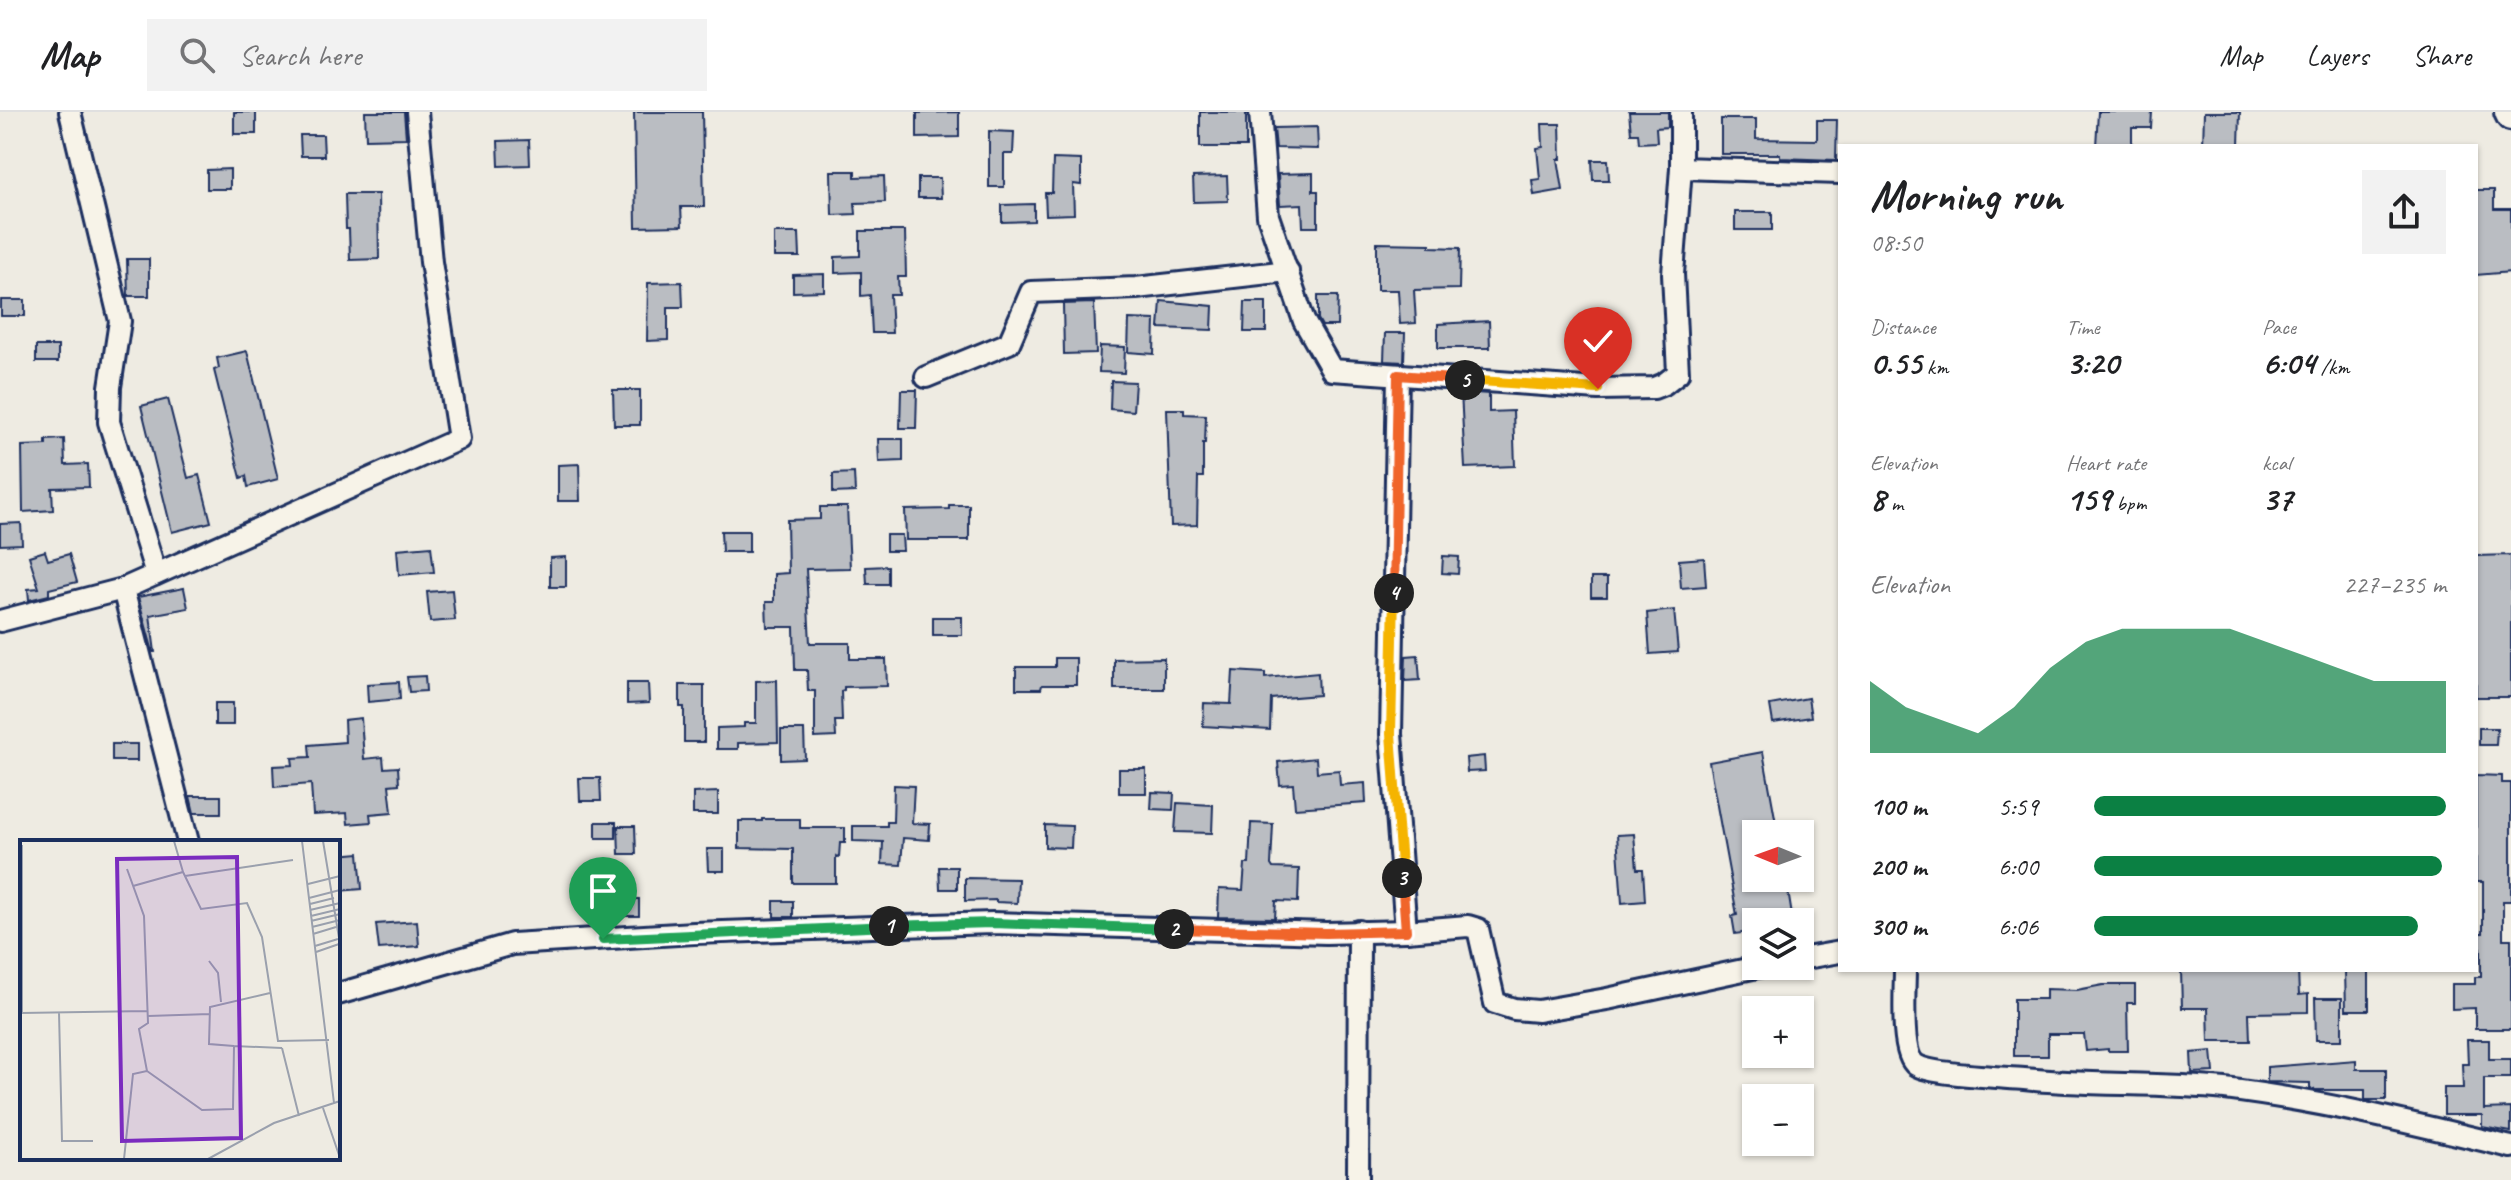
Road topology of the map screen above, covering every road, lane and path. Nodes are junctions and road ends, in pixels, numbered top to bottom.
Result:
1 (70, 112) edge
2 (417, 112) edge
3 (1260, 112) edge
4 (1681, 112) edge
5 (1681, 168) junction
6 (1838, 173) edge
7 (1288, 271) junction
8 (1398, 375) junction
9 (926, 377) dead end
10 (156, 574) junction
11 (123, 589) junction
12 (0, 621) edge
13 (187, 840) edge
14 (1359, 931) junction
15 (1406, 931) junction
16 (1838, 952) edge
17 (1814, 957) edge
18 (1742, 970) edge
19 (1905, 972) edge
20 (340, 993) edge
21 (2511, 1147) edge
22 (1358, 1180) edge

1 - 10 street
2 - 10 street
3 - 7 street
4 - 5 street
5 - 6 street
5 - 8 street
7 - 8 street
7 - 9 street
8 - 15 street
10 - 11 street
11 - 12 street
11 - 13 street
14 - 15 street
14 - 20 street
14 - 22 street
15 - 18 street
16 - 17 street
19 - 21 street

